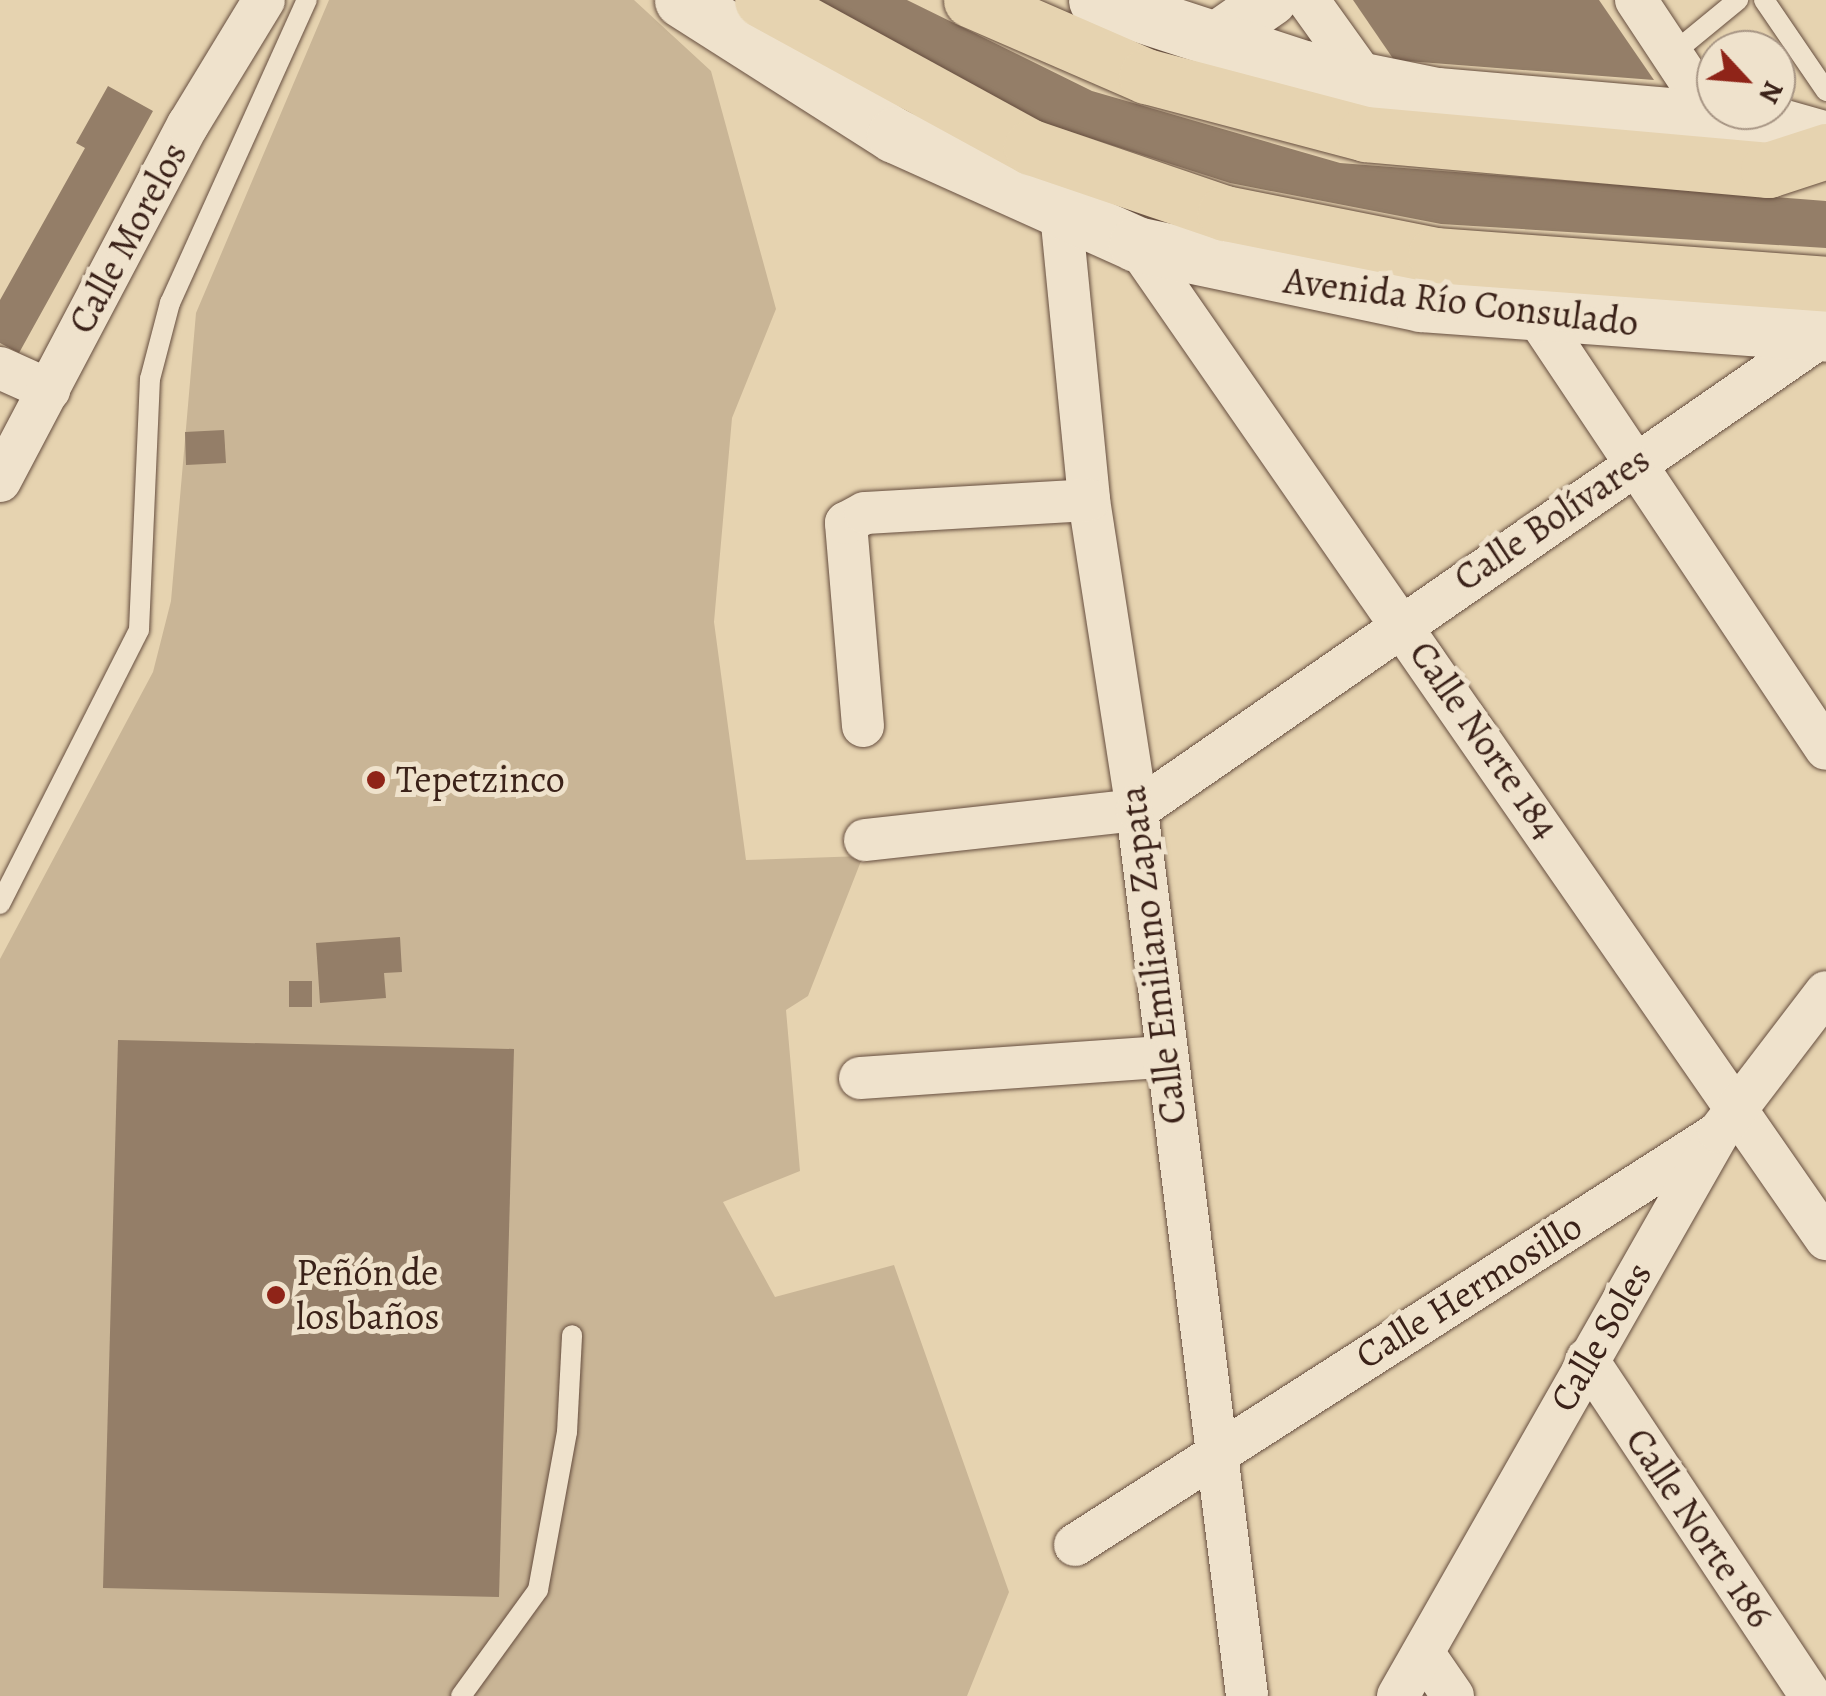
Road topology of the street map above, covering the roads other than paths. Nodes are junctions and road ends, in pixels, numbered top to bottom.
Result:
1 (264, 0) edge
2 (307, 0) edge
3 (682, 0) edge
4 (762, 0) edge
5 (972, 0) edge
6 (1096, 0) edge
7 (1271, 0) edge
8 (1308, 0) edge
9 (1636, 0) edge
10 (1738, 0) edge
11 (1764, 0) edge
12 (1212, 42) junction
13 (1672, 55) junction
14 (1366, 81) junction
15 (1696, 91) edge
16 (1826, 92) edge
17 (1696, 119) edge
18 (1774, 130) edge
19 (1826, 138) edge
20 (1826, 152) edge
21 (1061, 213) junction
22 (1136, 244) junction
23 (1538, 318) junction
24 (1825, 318) edge
25 (0, 368) edge
26 (49, 390) junction
27 (1635, 463) junction
28 (0, 481) edge
29 (1089, 500) junction
30 (1402, 621) junction
31 (863, 726) dead end
32 (1826, 749) edge
33 (1137, 810) junction
34 (865, 840) dead end
35 (0, 904) edge
36 (1826, 992) edge
37 (1163, 1057) junction
38 (860, 1078) dead end
39 (1728, 1120) junction
40 (1826, 1239) edge
41 (572, 1335) dead end
42 (1587, 1359) junction
43 (1219, 1450) junction
44 (1075, 1545) dead end
45 (1424, 1654) junction
46 (461, 1696) edge
47 (1246, 1696) edge
48 (1398, 1696) edge
49 (1453, 1696) edge
50 (1811, 1696) edge

1 - 26 street, Calle Morelos
2 - 35 lane
3 - 21 main road, Avenida Río Consulado
4 - 24 highway
5 - 20 highway
6 - 12 main road
7 - 12 street
8 - 14 street
9 - 13 street
10 - 13 lane
11 - 16 lane
12 - 14 main road
13 - 15 street
14 - 17 main road
18 - 19 main road
21 - 22 main road, Avenida Río Consulado
21 - 29 street, Calle Emiliano Zapata
22 - 23 main road, Avenida Río Consulado
22 - 30 street, Calle Norte 184
23 - 24 main road, Avenida Río Consulado
23 - 27 street
24 - 27 street, Calle Bolívares
25 - 26 street
26 - 28 street, Calle Morelos
27 - 30 street, Calle Bolívares
27 - 32 street
29 - 31 street
29 - 33 street, Calle Emiliano Zapata
30 - 33 street, Calle Bolívares
30 - 39 street, Calle Norte 184
33 - 34 street
33 - 37 street, Calle Emiliano Zapata
36 - 39 street, Calle Soles
37 - 38 street
37 - 43 street, Calle Emiliano Zapata
39 - 40 street, Calle Norte 184
39 - 42 street, Calle Soles
39 - 43 street, Calle Hermosillo
41 - 46 lane
42 - 45 street, Calle Soles
42 - 50 street, Calle Norte 186
43 - 44 street, Calle Hermosillo
43 - 47 street, Calle Emiliano Zapata
45 - 48 street, Calle Soles
45 - 49 street

